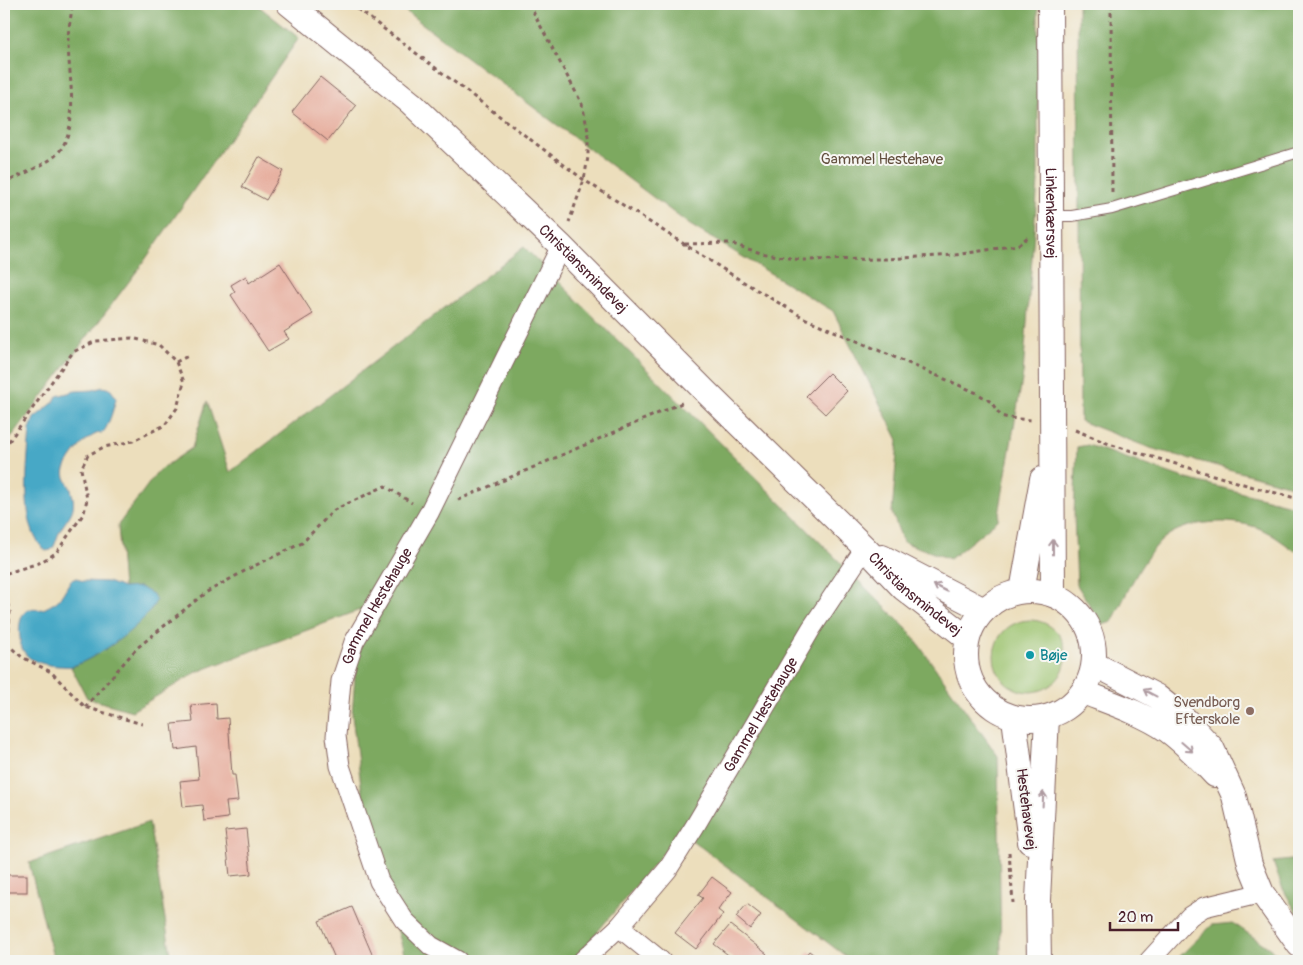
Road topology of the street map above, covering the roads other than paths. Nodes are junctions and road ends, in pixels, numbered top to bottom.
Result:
1 (289, 4) edge
2 (1050, 4) edge
3 (1299, 152) edge
4 (1050, 216) junction
5 (561, 246) junction
6 (1052, 421) junction
7 (865, 548) junction
8 (1022, 591) junction
9 (1053, 595) junction
10 (984, 610) junction
11 (968, 638) junction
12 (1094, 664) junction
13 (1083, 692) junction
14 (1047, 717) junction
15 (1014, 718) junction
16 (1234, 796) junction
17 (1262, 892) junction
18 (1038, 900) junction
19 (618, 927) junction
20 (1299, 945) edge
21 (458, 961) edge
22 (582, 961) edge
23 (661, 961) edge
24 (1039, 961) edge
25 (1149, 961) edge

1 - 5 street, Christiansmindevej
2 - 4 street, Linkenkærsvej
3 - 4 lane
4 - 6 street, Linkenkærsvej
5 - 7 street, Christiansmindevej
5 - 21 street, Gammel Hestehauge
6 - 8 street, Linkenkærsvej
9 -> 6 street, Linkenkærsvej
10 -> 7 street, Christiansmindevej
7 - 11 street, Christiansmindevej
7 - 19 street, Gammel Hestehauge
8 - 9 street
8 - 10 street
9 - 12 street
10 - 11 street
11 - 15 street
12 - 13 street
16 -> 12 street
13 - 14 street
13 -> 16 street
14 - 15 street
18 -> 14 street, Hestehavevej
15 - 18 street, Hestehavevej
16 - 17 street
17 - 20 street
17 - 25 street
18 - 24 street, Hestehavevej
19 - 22 street, Gammel Hestehauge
19 - 23 street

